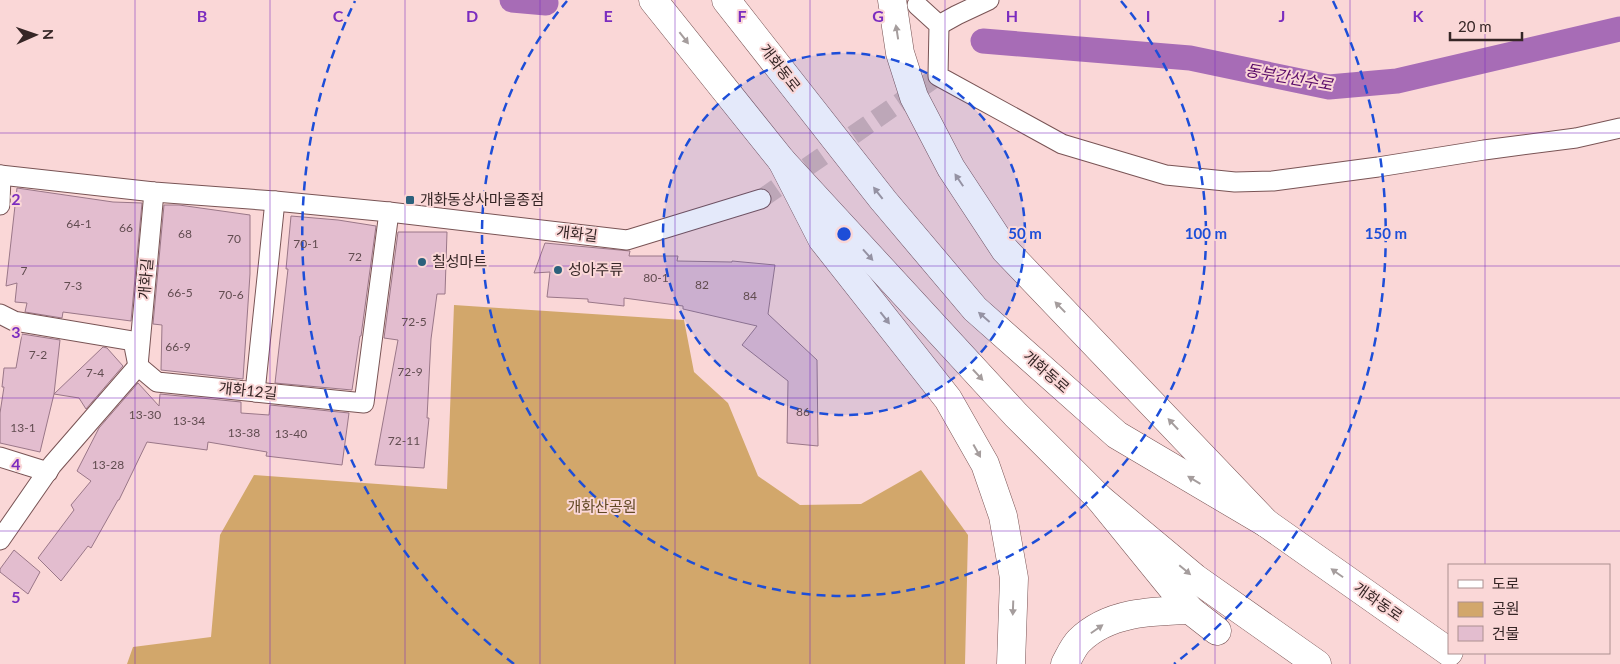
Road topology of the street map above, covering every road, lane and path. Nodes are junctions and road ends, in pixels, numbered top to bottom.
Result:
1 (653, 0) edge
2 (726, 0) edge
3 (989, 0) edge
4 (905, 3) edge
5 (939, 25) junction
6 (1620, 128) edge
7 (782, 161) junction
8 (1, 175) edge
9 (154, 192) junction
10 (761, 199) tunnel mouth
11 (275, 201) junction
12 (0, 205) edge
13 (389, 212) junction
14 (0, 314) edge
15 (138, 366) junction
16 (255, 392) junction
17 (0, 458) edge
18 (48, 472) junction
19 (1099, 498) junction
20 (1266, 523) junction
21 (0, 540) edge
22 (1190, 610) junction
23 (1217, 631) dead end
24 (1448, 651) edge
25 (1452, 654) edge
26 (1011, 664) edge
27 (1065, 664) edge
28 (1317, 664) edge
29 (1466, 664) edge

1 -> 7 main road
20 -> 2 main road, 개화동로
3 - 5 street
4 - 5 street
20 -> 4 main road
5 - 6 street
7 -> 19 main road
7 -> 26 main road
8 - 9 street, 개화길
8 - 12 street
9 - 11 street, 개화길
9 - 15 street, 개화길
10 - 13 street, 개화길
11 - 13 street, 개화길
11 - 16 street
13 - 16 street, 개화12길
14 - 15 street
15 - 16 street, 개화12길
15 - 18 street
17 - 18 street
18 - 21 street
19 - 22 main road
19 -> 28 main road
24 -> 20 main road, 개화동로
22 - 23 main road
27 -> 22 main road
25 - 29 main road, 개화동로

